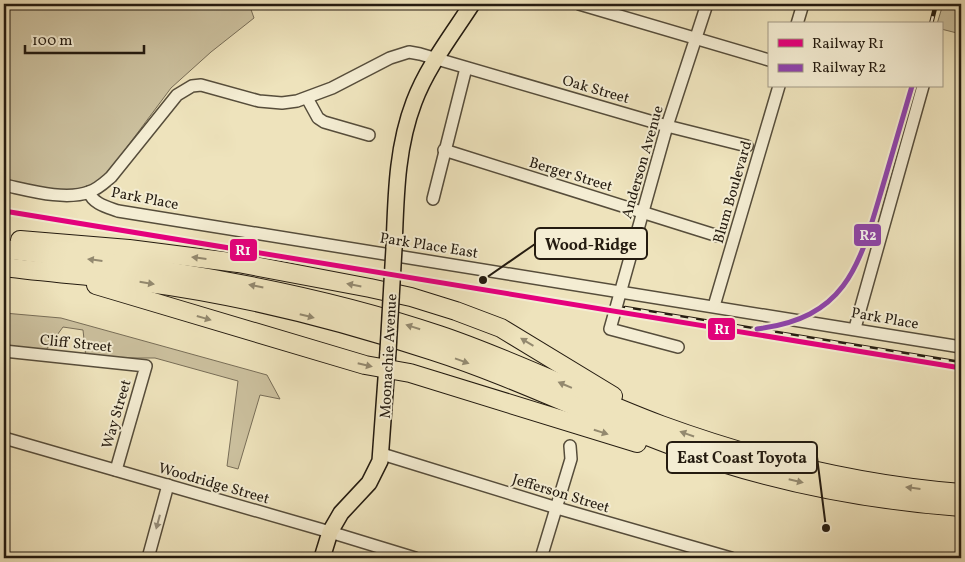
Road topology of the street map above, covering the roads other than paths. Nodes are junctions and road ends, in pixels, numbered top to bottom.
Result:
1 (472, 4) edge
2 (579, 4) edge
3 (707, 4) edge
4 (803, 4) edge
5 (798, 22) edge
6 (694, 38) junction
7 (436, 59) junction
8 (768, 60) edge
9 (466, 68) junction
10 (778, 88) edge
11 (922, 88) edge
12 (307, 98) junction
13 (667, 126) junction
14 (369, 135) dead end
15 (747, 146) dead end
16 (444, 150) junction
17 (4, 185) edge
18 (89, 192) junction
19 (433, 199) dead end
20 (644, 213) junction
21 (198, 224) joint
22 (718, 236) dead end
23 (4, 239) edge
24 (4, 249) edge
25 (4, 267) edge
26 (82, 277) junction
27 (621, 291) junction
28 (391, 292) junction
29 (714, 306) junction
30 (855, 328) junction
31 (678, 347) dead end
32 (961, 347) edge
33 (4, 351) edge
34 (387, 360) junction
35 (146, 366) joint
36 (658, 424) junction
37 (4, 438) edge
38 (570, 446) dead end
39 (382, 454) junction
40 (116, 470) junction
41 (766, 474) junction
42 (168, 486) junction
43 (961, 493) edge
44 (961, 507) edge
45 (557, 508) junction
46 (330, 532) junction
47 (148, 558) edge
48 (322, 558) edge
49 (414, 558) edge
50 (541, 558) edge
51 (731, 558) edge

1 - 7 main road, Moonachie Avenue
2 - 6 street
3 - 6 street, Anderson Avenue
4 - 5 street
6 - 8 street
6 - 13 street, Anderson Avenue
7 - 9 street, Oak Street
7 - 12 street, Oak Street
7 - 28 main road, Moonachie Avenue, bridge
9 - 13 street, Oak Street
9 - 16 street
10 - 29 street, Blum Boulevard
11 - 30 street
12 - 14 street
12 - 18 street, Oak Street
13 - 15 street, Oak Street
13 - 20 street, Anderson Avenue
16 - 19 street
16 - 20 street, Berger Street
17 - 18 street, Park Place
18 - 21 street, Park Place
20 - 22 street, Berger Street
20 - 27 street, Anderson Avenue
21 - 27 street, Park Place East
28 -> 23 highway
36 -> 24 highway
25 - 26 highway
26 -> 34 highway
26 -> 41 highway
27 - 29 street, Park Place East
27 - 31 street, Anderson Avenue
28 - 34 main road, Moonachie Avenue, bridge
36 -> 28 highway
29 - 30 street, Park Place
30 - 32 street, Park Place
33 - 35 street, Cliff Street
34 - 39 main road, Moonachie Avenue
34 -> 41 highway
35 - 40 street, Way Street
43 -> 36 highway
37 - 40 street, Woodridge Street
38 - 45 street
39 - 45 street, Jefferson Street
39 - 46 main road, Moonachie Avenue
40 - 42 street, Woodridge Street
41 -> 44 highway
42 - 46 street, Woodridge Street
42 -> 47 street
45 - 50 street
45 - 51 street, Jefferson Street
46 - 48 main road, Moonachie Avenue
46 - 49 street, Woodridge Street

